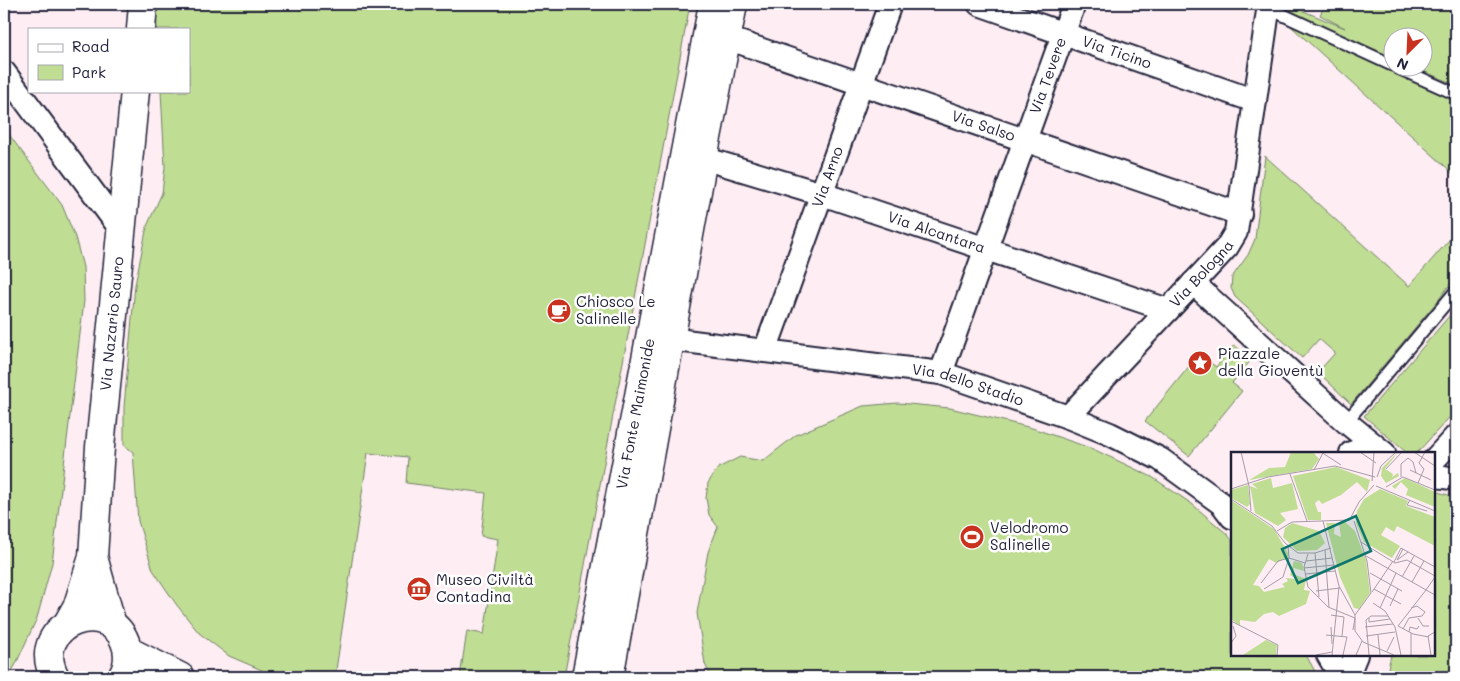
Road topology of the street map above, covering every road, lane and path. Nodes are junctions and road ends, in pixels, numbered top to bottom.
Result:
1 (143, 4) edge
2 (713, 4) edge
3 (733, 4) edge
4 (890, 4) edge
5 (979, 4) edge
6 (1074, 4) edge
7 (1269, 6) edge
8 (141, 28) edge
9 (1063, 33) junction
10 (727, 38) junction
11 (1382, 60) edge
12 (4, 72) edge
13 (1420, 78) edge
14 (862, 83) junction
15 (135, 92) edge
16 (1456, 94) edge
17 (1255, 101) junction
18 (1025, 140) junction
19 (703, 158) junction
20 (822, 194) junction
21 (1240, 214) junction
22 (122, 231) junction
23 (986, 248) junction
24 (1193, 283) junction
25 (1456, 291) edge
26 (1168, 310) junction
27 (660, 338) junction
28 (765, 351) junction
29 (941, 373) junction
30 (1068, 417) junction
31 (1346, 422) junction
32 (1456, 436) edge
33 (1378, 449) edge
34 (1362, 452) edge
35 (1435, 459) edge
36 (1435, 476) edge
37 (1456, 480) edge
38 (1229, 507) edge
39 (93, 557) junction
40 (68, 623) junction
41 (112, 625) junction
42 (1329, 656) edge
43 (1356, 656) edge
44 (125, 664) edge
45 (51, 675) edge
46 (180, 677) edge
47 (586, 677) edge
48 (609, 677) edge
49 (1341, 677) edge
50 (1347, 677) edge

1 - 8 street
2 - 27 street, Via Fonte Maimonide
3 - 10 street, Via Fonte Maimonide
4 - 14 street, Via Arno
5 - 9 street, Via Ticino
6 - 9 street, Via Tevere
7 - 11 lane
7 - 17 street, Via Bologna
9 - 17 street, Via Ticino
9 - 18 street, Via Tevere
10 - 14 street, Via Salso
10 - 19 street, Via Fonte Maimonide
12 - 22 street
13 - 16 lane
14 - 18 street, Via Salso
14 - 20 street, Via Arno
15 - 22 street, Via Nazario Sauro
17 - 21 street, Via Bologna
18 - 21 street, Via Salso
18 - 23 street, Via Tevere
19 - 20 street, Via Alcantara
19 - 27 street, Via Fonte Maimonide
20 - 23 street, Via Alcantara
20 - 28 street, Via Arno
21 - 24 street, Via Bologna
22 - 39 street, Via Nazario Sauro
23 - 26 street, Via Alcantara
23 - 29 street, Via Tevere
24 - 26 street, Via Bologna
24 - 31 street
25 - 31 lane
26 - 30 street, Via Bologna
27 - 28 street, Via dello Stadio
27 - 47 street, Via Fonte Maimonide
27 - 48 street, Via Fonte Maimonide
28 - 29 street, Via dello Stadio
29 - 30 street, Via dello Stadio
30 - 38 street, Via dello Stadio
31 - 33 street
32 - 35 street
33 - 34 street
36 - 37 street
39 - 40 street
39 - 41 street
40 - 41 street
40 - 45 street
41 - 44 street
42 - 49 street
43 - 50 street
44 - 46 street

